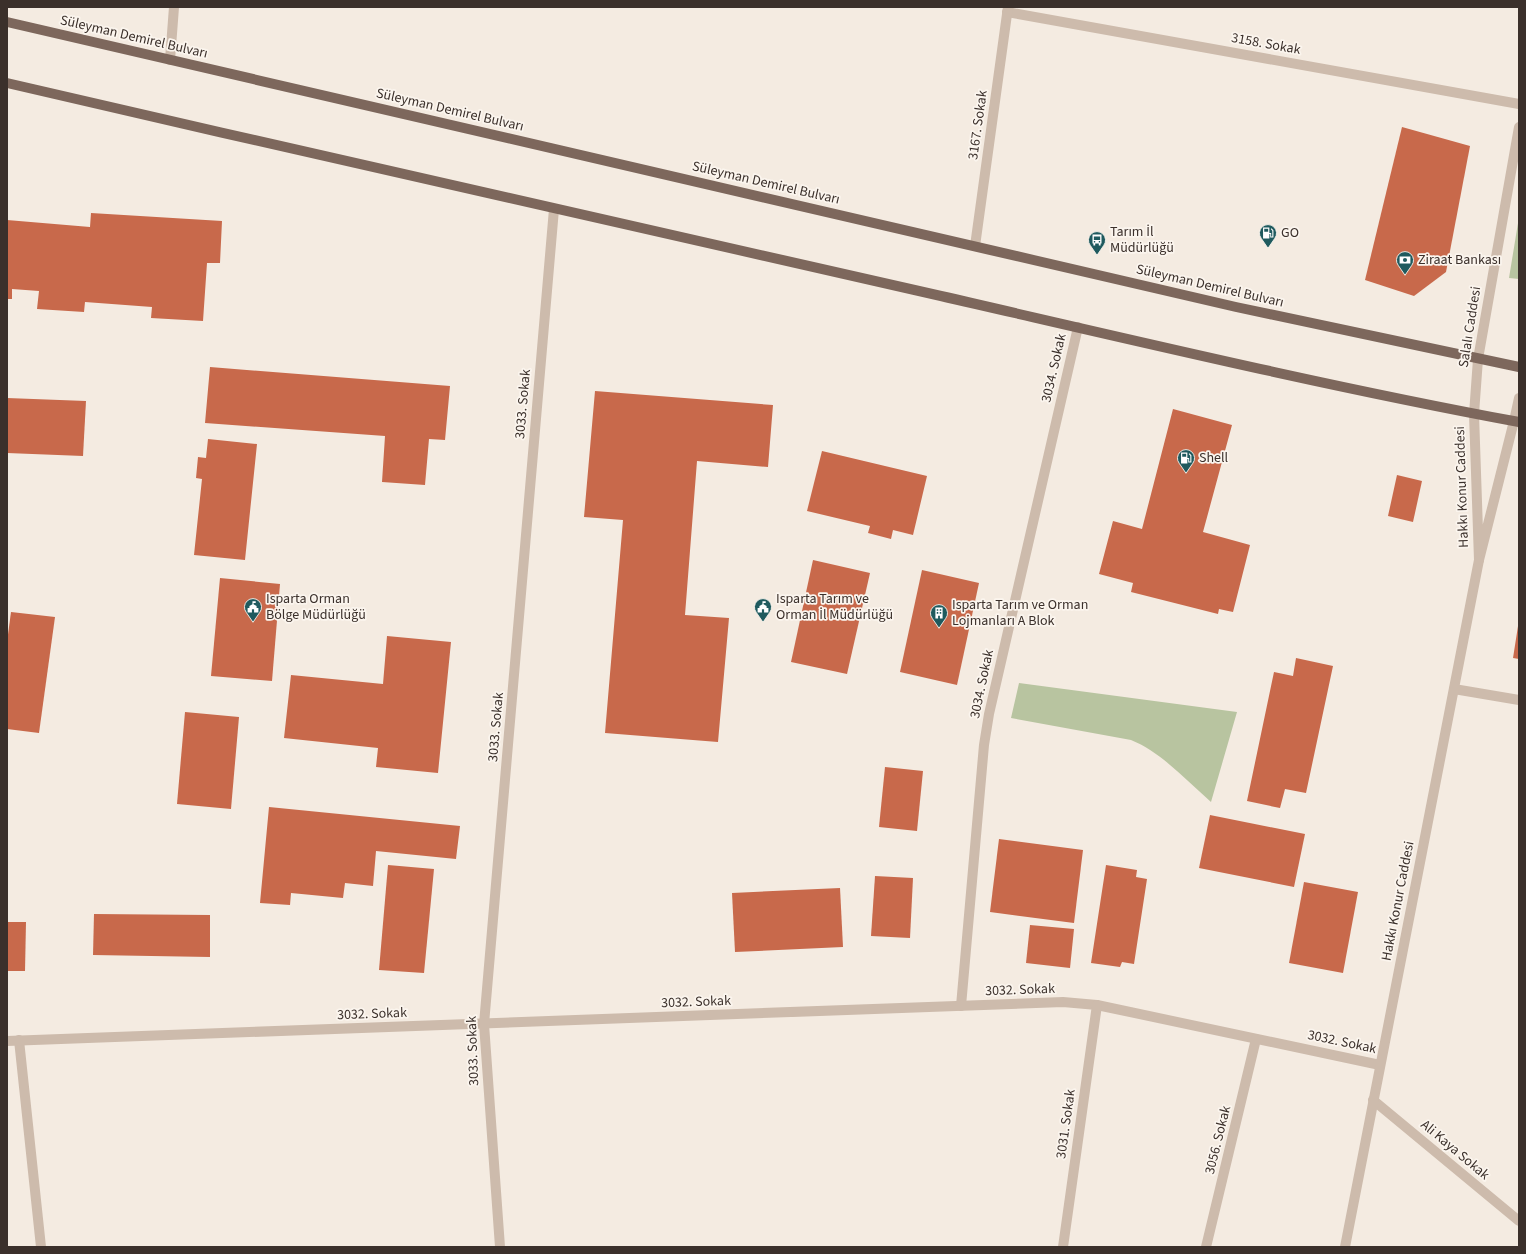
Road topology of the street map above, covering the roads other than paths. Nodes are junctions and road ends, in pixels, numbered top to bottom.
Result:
1 (174, 7) edge
2 (1007, 9) edge
3 (7, 22) edge
4 (170, 60) junction
5 (7, 83) edge
6 (1519, 104) edge
7 (1519, 127) edge
8 (554, 209) junction
9 (975, 246) junction
10 (1078, 327) junction
11 (1478, 358) junction
12 (1519, 367) edge
13 (1519, 398) edge
14 (1474, 414) junction
15 (1517, 422) edge
16 (1479, 560) junction
17 (1454, 689) junction
18 (1519, 700) edge
19 (1097, 1005) junction
20 (962, 1006) junction
21 (484, 1024) junction
22 (1256, 1039) junction
23 (19, 1040) junction
24 (7, 1041) edge
25 (1380, 1065) junction
26 (1373, 1100) junction
27 (1519, 1221) edge
28 (41, 1247) edge
29 (500, 1247) edge
30 (1063, 1247) edge
31 (1206, 1247) edge
32 (1345, 1247) edge

1 - 4 street
2 - 6 street, 3158. Sokak
2 - 9 street, 3167. Sokak
3 - 4 main road, Süleyman Demirel Bulvarı
4 - 9 main road, Süleyman Demirel Bulvarı
5 - 8 main road
7 - 11 street, Salalı Caddesi
8 - 10 main road
8 - 21 street, 3033. Sokak
9 - 11 main road, Süleyman Demirel Bulvarı
10 - 14 main road
10 - 20 street, 3034. Sokak
11 - 12 main road, Süleyman Demirel Bulvarı
11 - 14 street, Salalı Caddesi
13 - 15 street
14 - 15 main road
14 - 16 street, Hakkı Konur Caddesi
15 - 16 street, Hakkı Konur Caddesi
16 - 17 street, Hakkı Konur Caddesi
17 - 18 street
17 - 25 street, Hakkı Konur Caddesi
19 - 20 street, 3032. Sokak
19 - 22 street, 3032. Sokak
19 - 30 street, 3031. Sokak
20 - 21 street, 3032. Sokak
21 - 23 street, 3032. Sokak
21 - 29 street, 3033. Sokak
22 - 25 street, 3032. Sokak
22 - 31 street, 3056. Sokak
23 - 24 street, 3032. Sokak
23 - 28 street
25 - 26 street, Hakkı Konur Caddesi
26 - 27 street, Ali Kaya Sokak
26 - 32 street, Hakkı Konur Caddesi

